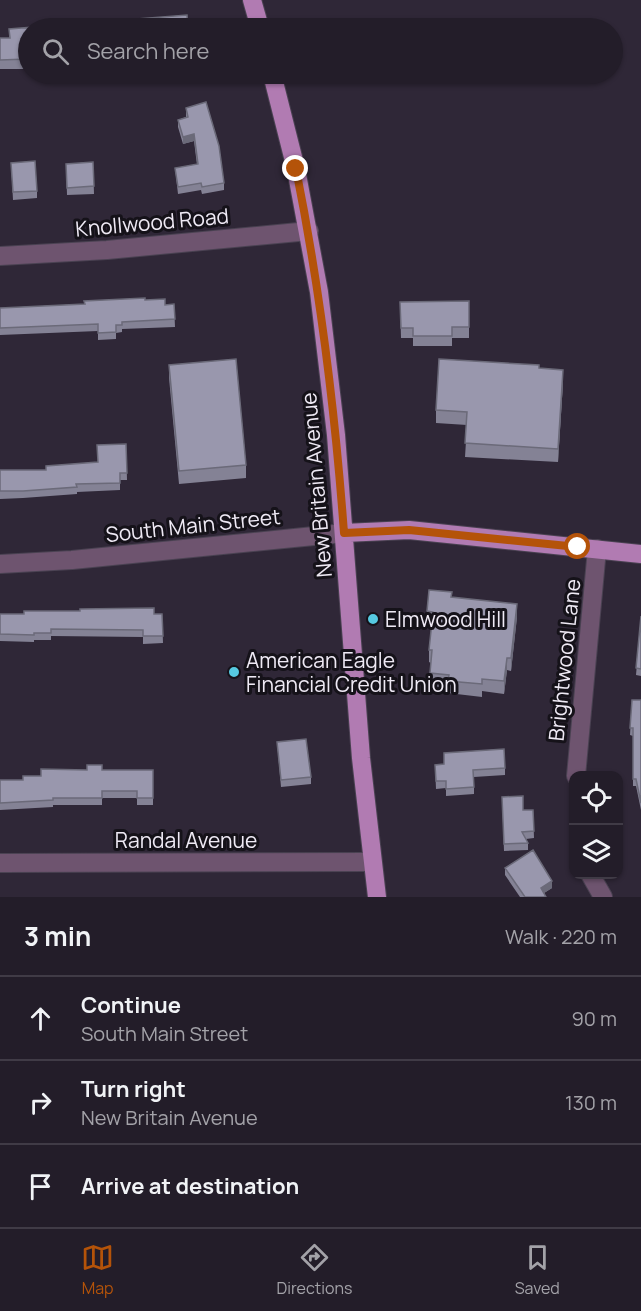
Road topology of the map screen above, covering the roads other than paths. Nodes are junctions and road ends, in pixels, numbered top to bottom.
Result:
1 (252, 0) edge
2 (257, 18) edge
3 (275, 84) edge
4 (309, 231) junction
5 (0, 256) edge
6 (344, 533) junction
7 (597, 549) junction
8 (641, 554) edge
9 (0, 564) edge
10 (576, 771) edge
11 (372, 862) junction
12 (0, 863) edge
13 (593, 879) edge
14 (377, 897) edge
15 (603, 897) edge

1 - 2 main road
3 - 4 main road, New Britain Avenue
4 - 5 street, Knollwood Road
4 - 6 main road, New Britain Avenue
6 - 7 main road, South Main Street
6 - 9 street, South Main Street
6 - 11 main road, New Britain Avenue
7 - 8 main road, South Main Street
7 - 10 street, Brightwood Lane
11 - 12 street, Randal Avenue
11 - 14 main road, New Britain Avenue
13 - 15 street

